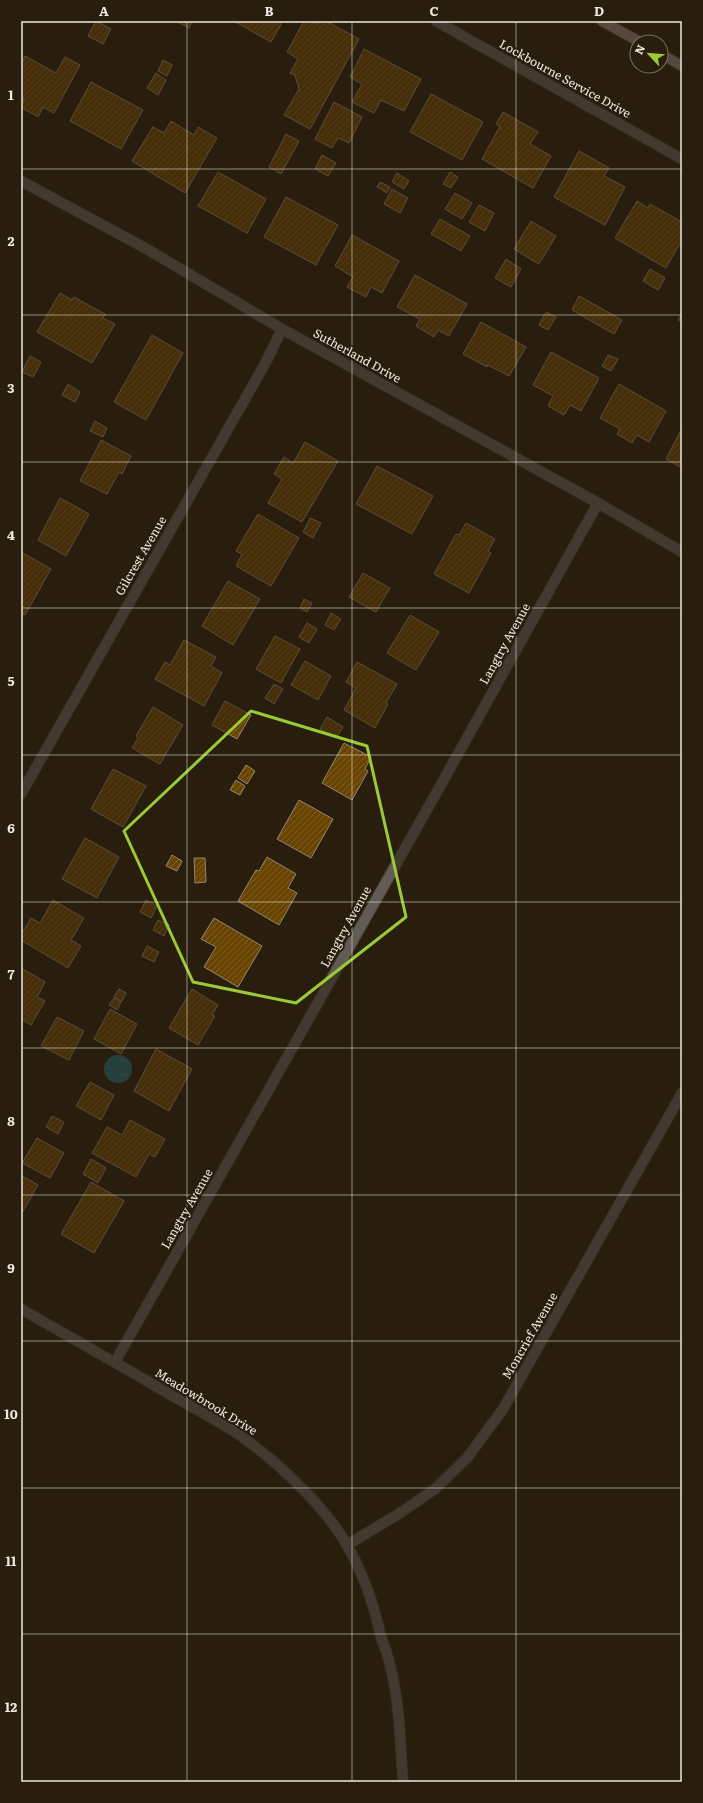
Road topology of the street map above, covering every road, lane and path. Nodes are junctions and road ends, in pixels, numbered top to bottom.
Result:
1 (436, 21) edge
2 (602, 21) edge
3 (629, 36) edge
4 (669, 59) edge
5 (682, 66) edge
6 (682, 160) edge
7 (21, 181) edge
8 (282, 329) junction
9 (598, 503) junction
10 (682, 552) edge
11 (21, 794) edge
12 (682, 1093) edge
13 (21, 1309) edge
14 (115, 1362) junction
15 (347, 1545) junction
16 (403, 1782) edge

1 - 6 street, Lockbourne Service Drive
2 - 3 street
4 - 5 street
7 - 8 street, Sutherland Drive
8 - 9 street, Sutherland Drive
8 - 11 street, Gilcrest Avenue
9 - 10 street, Sutherland Drive
9 - 14 street, Langtry Avenue
12 - 15 street, Moncrief Avenue
13 - 14 street, Meadowbrook Drive
14 - 15 street, Meadowbrook Drive
15 - 16 street, Meadowbrook Drive

